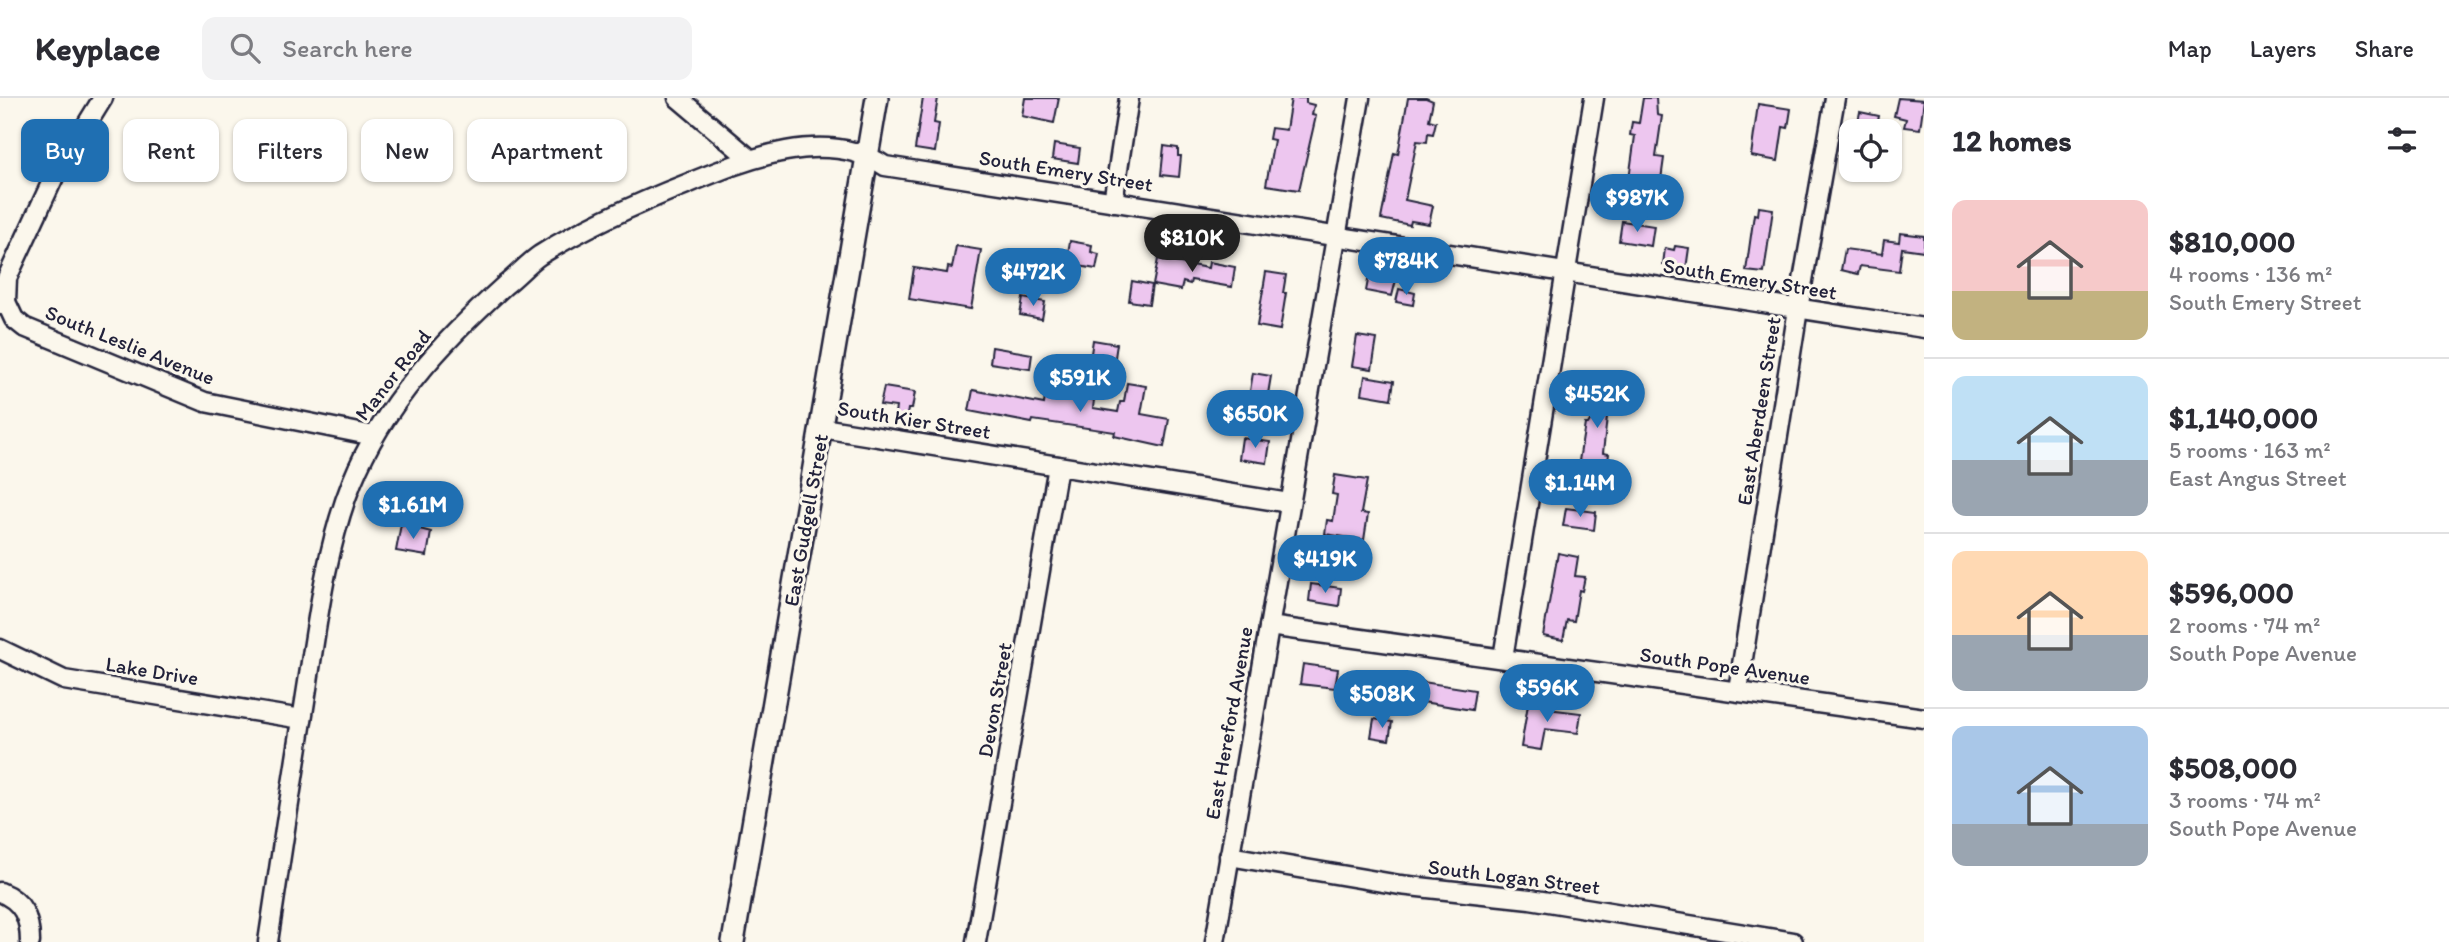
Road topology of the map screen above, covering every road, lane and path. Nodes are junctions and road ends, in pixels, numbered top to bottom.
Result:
1 (103, 98) edge
2 (678, 98) edge
3 (877, 98) edge
4 (1129, 98) edge
5 (1360, 98) edge
6 (1594, 98) edge
7 (1835, 98) edge
8 (868, 155) junction
9 (749, 158) junction
10 (1113, 202) junction
11 (1336, 236) junction
12 (1566, 273) junction
13 (3, 304) edge
14 (1798, 309) junction
15 (1924, 328) edge
16 (821, 428) junction
17 (374, 436) junction
18 (1058, 466) junction
19 (1289, 503) junction
20 (1269, 626) junction
21 (0, 649) edge
22 (1503, 658) junction
23 (1738, 690) junction
24 (1924, 718) edge
25 (302, 719) junction
26 (1229, 856) junction
27 (0, 892) edge
28 (30, 942) edge
29 (268, 942) edge
30 (733, 942) edge
31 (976, 942) edge
32 (1215, 942) edge
33 (1793, 942) edge

1 - 13 street
2 - 9 street
3 - 8 street, East Gudgell Street
4 - 10 street
5 - 11 street, East Hereford Avenue
6 - 12 street
7 - 14 street, East Aberdeen Street
8 - 9 street, Manor Road
8 - 10 street, South Emery Street
8 - 16 street, East Gudgell Street
9 - 17 street, Manor Road
10 - 11 street, South Emery Street
11 - 12 street, South Emery Street
11 - 19 street, East Hereford Avenue
12 - 14 street, South Emery Street
12 - 22 street
13 - 17 street, South Leslie Avenue
14 - 15 street, South Emery Street
14 - 23 street, East Aberdeen Street
16 - 18 street, South Kier Street
16 - 30 street, East Gudgell Street
17 - 25 street, Manor Road
18 - 19 street, South Kier Street
18 - 31 street, Devon Street
19 - 20 street, East Hereford Avenue
20 - 22 street, South Pope Avenue
20 - 26 street, East Hereford Avenue
21 - 25 street, Lake Drive
22 - 23 street, South Pope Avenue
23 - 24 street, South Pope Avenue
25 - 29 street, Manor Road
26 - 32 street, East Hereford Avenue
26 - 33 street, South Logan Street
27 - 28 street

